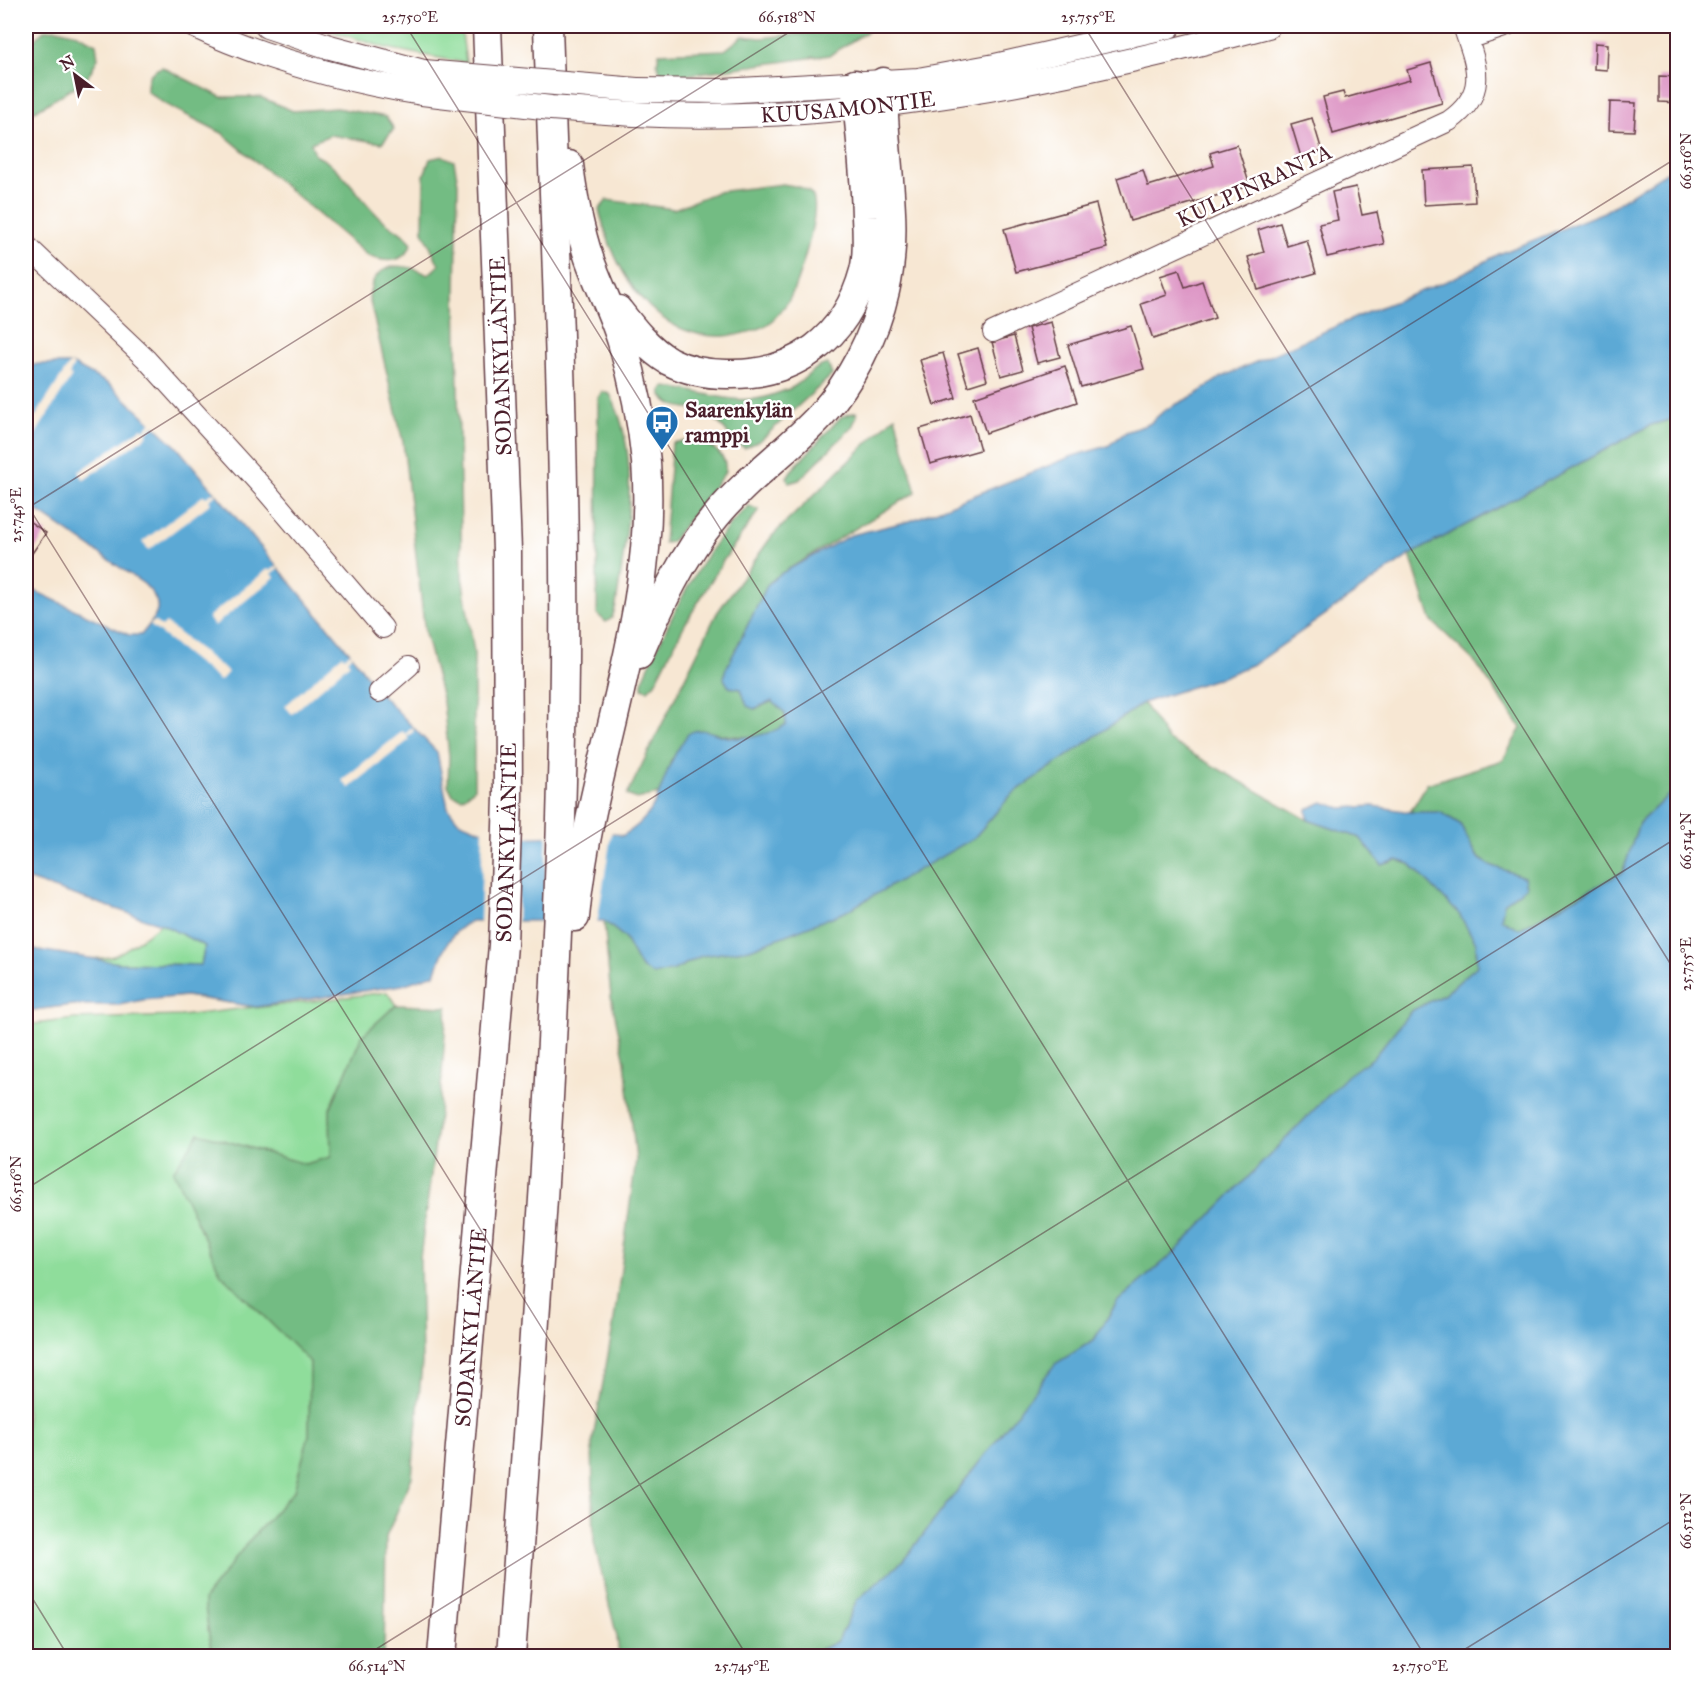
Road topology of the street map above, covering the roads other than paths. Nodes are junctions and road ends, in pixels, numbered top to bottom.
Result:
1 (195, 26) edge
2 (267, 26) edge
3 (471, 26) edge
4 (548, 26) edge
5 (1169, 26) edge
6 (1268, 26) edge
7 (1507, 26) edge
8 (1466, 32) edge
9 (488, 37) edge
10 (423, 82) junction
11 (870, 95) junction
12 (552, 142) junction
13 (26, 245) edge
14 (603, 290) junction
15 (993, 332) dead end
16 (383, 627) dead end
17 (409, 666) dead end
18 (379, 692) dead end
19 (618, 700) junction
20 (565, 936) junction
21 (442, 1656) edge
22 (512, 1656) edge

1 - 10 main road
2 - 10 main road
3 - 9 highway
4 - 12 highway
5 - 11 main road, KUUSAMONTIE
6 - 11 main road, KUUSAMONTIE
7 - 8 street
8 - 15 street, KULPINRANTA
9 - 21 highway, SODANKYLÄNTIE
10 - 11 main road, KUUSAMONTIE, bridge
10 - 11 main road, KUUSAMONTIE, bridge
11 - 14 highway
11 - 19 highway
12 - 14 highway
12 - 20 highway
13 - 16 street
14 - 19 highway
17 - 18 street
19 - 20 highway
20 - 22 highway

